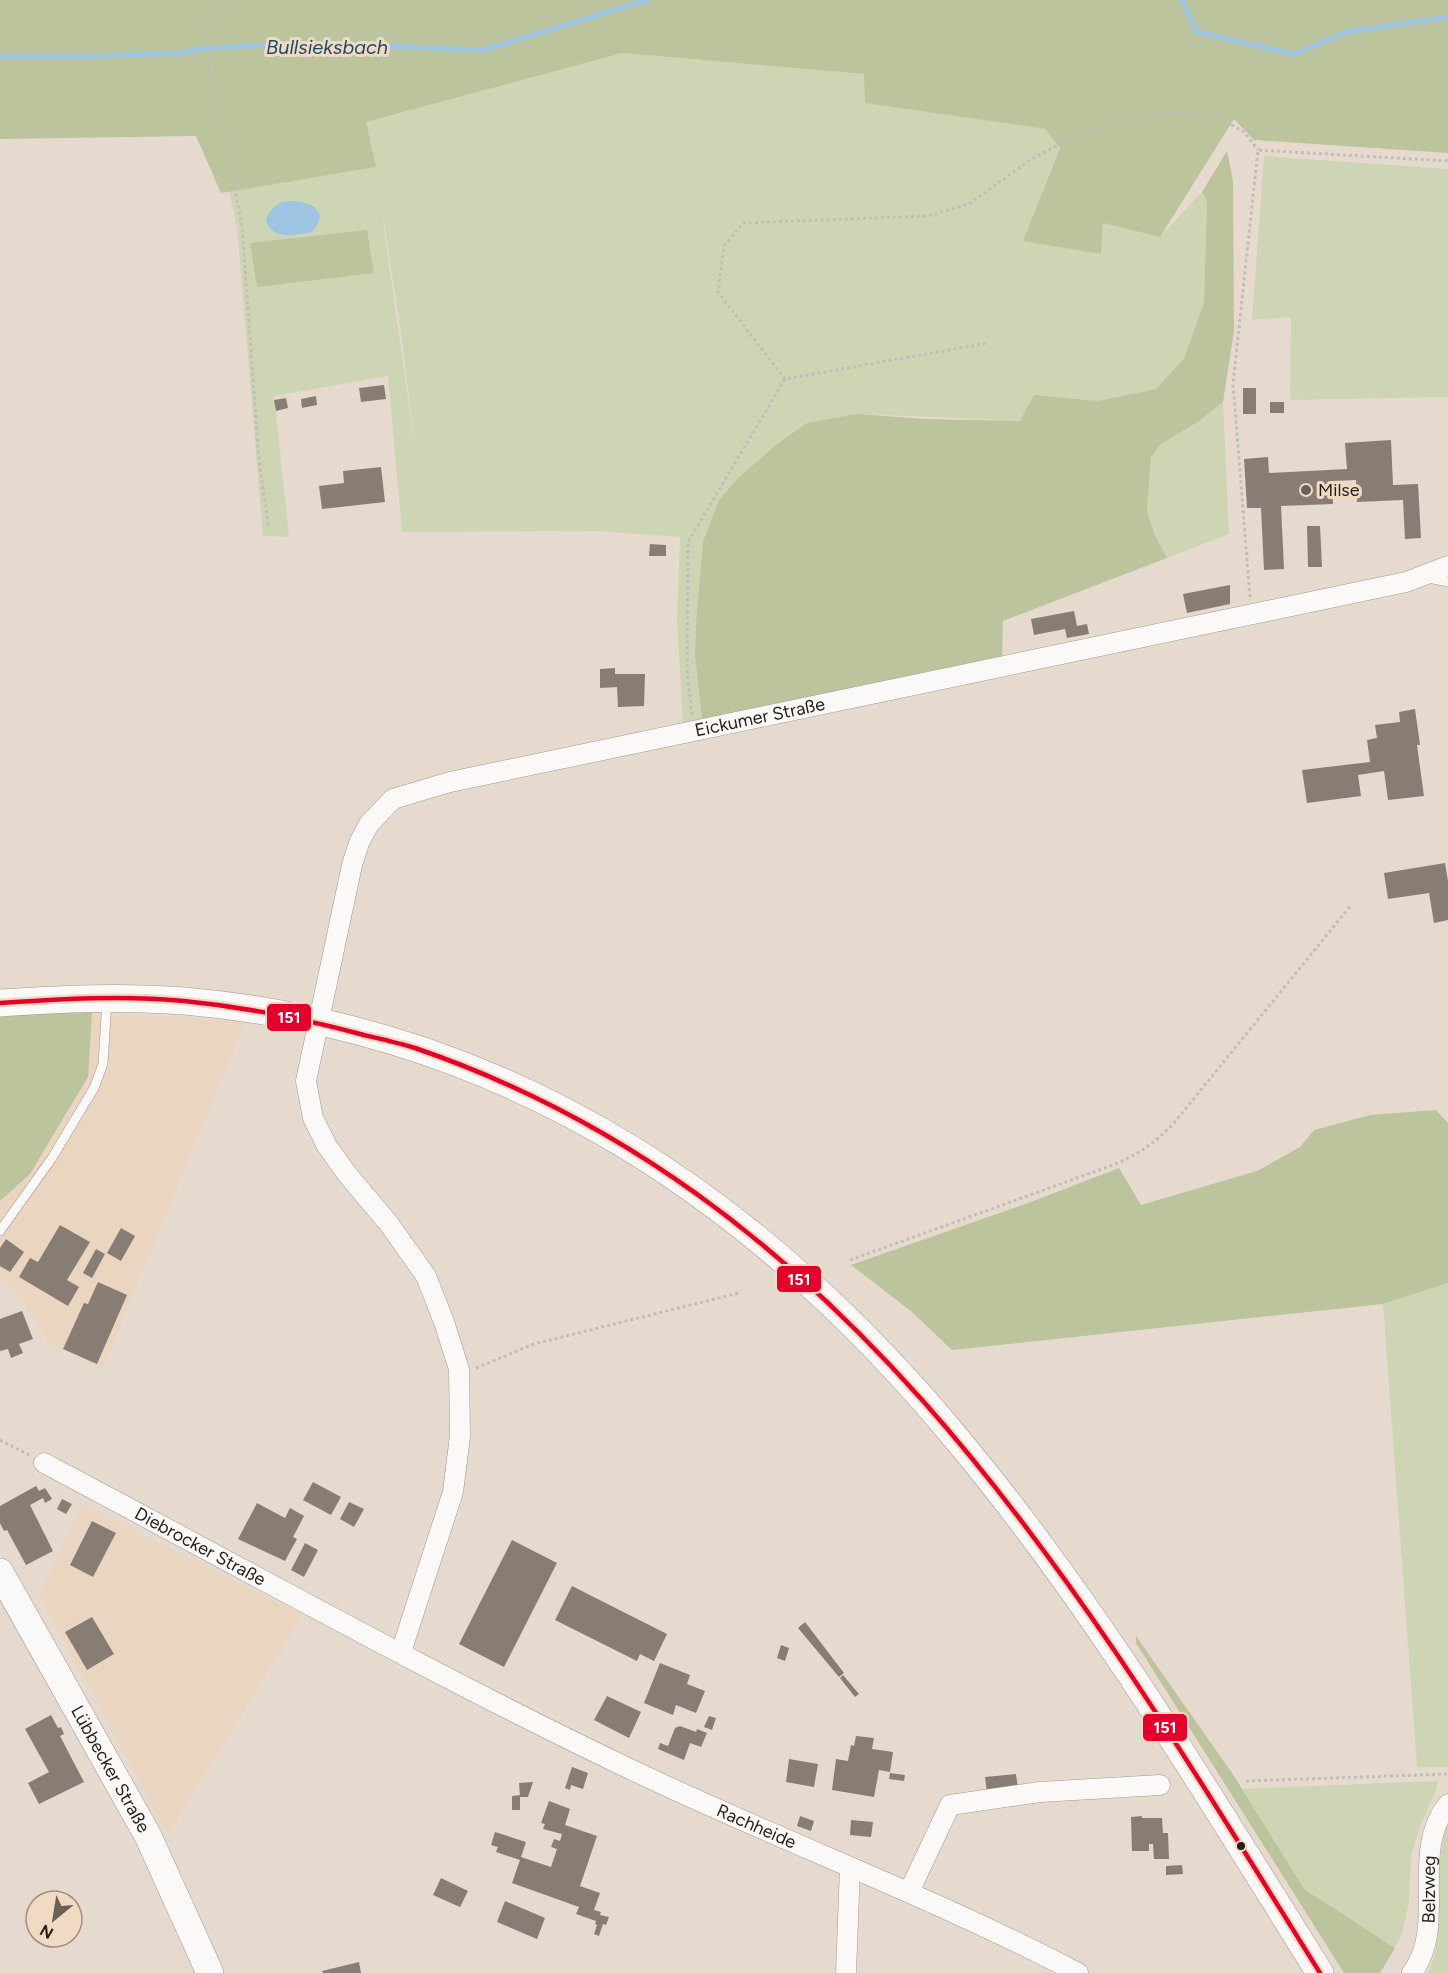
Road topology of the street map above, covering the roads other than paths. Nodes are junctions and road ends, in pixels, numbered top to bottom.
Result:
1 (1448, 566) edge
2 (1420, 576) junction
3 (1448, 582) edge
4 (107, 998) junction
5 (0, 1003) edge
6 (318, 1022) junction
7 (0, 1231) edge
8 (44, 1463) road end
9 (0, 1572) edge
10 (404, 1644) junction
11 (632, 1770) joint
12 (1160, 1785) dead end
13 (1448, 1804) edge
14 (850, 1868) junction
15 (909, 1892) junction
16 (210, 1973) edge
17 (846, 1973) edge
18 (1078, 1973) edge
19 (1320, 1973) edge
20 (1412, 1973) edge

1 - 2 street, Eickumer Straße
2 - 3 lane
2 - 6 street, Eickumer Straße
4 - 5 main road
4 - 6 main road
4 - 7 lane
6 - 10 street
6 - 19 main road
8 - 10 street, Diebrocker Straße
9 - 16 main road, Lübbecker Straße
10 - 11 street, Diebrocker Straße
11 - 14 street, Rachheide
12 - 15 street
13 - 20 street, Belzweg
14 - 15 street, Rachheide
14 - 17 street
15 - 18 street, Rachheide

